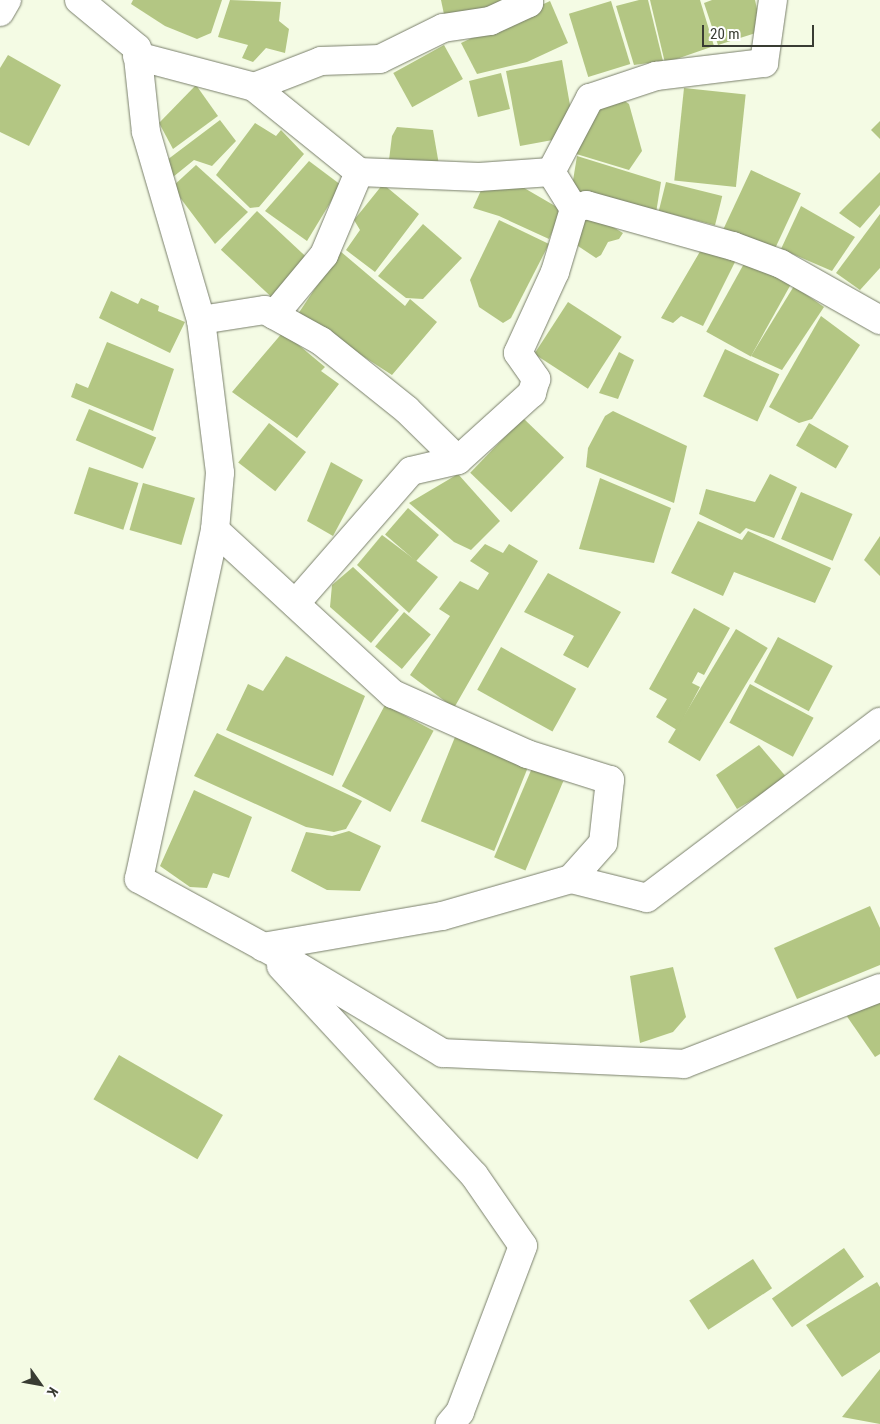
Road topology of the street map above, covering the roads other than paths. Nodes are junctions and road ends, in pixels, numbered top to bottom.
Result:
1 (7, 0) edge
2 (79, 0) edge
3 (528, 0) edge
4 (772, 0) edge
5 (0, 12) edge
6 (138, 56) junction
7 (254, 87) junction
8 (359, 172) junction
9 (551, 172) junction
10 (574, 209) junction
11 (274, 315) junction
12 (201, 320) junction
13 (880, 320) edge
14 (458, 460) junction
15 (215, 530) junction
16 (295, 604) junction
17 (880, 722) edge
18 (571, 880) junction
19 (263, 947) junction
20 (880, 988) edge
21 (450, 1424) edge

1 - 5 street
2 - 6 street
3 - 7 street
4 - 9 street
6 - 7 street
6 - 12 street
7 - 8 street
8 - 9 street
8 - 11 street
9 - 10 street
10 - 13 street
10 - 14 street
11 - 12 street
11 - 14 street
12 - 15 street
14 - 16 street
15 - 16 street
15 - 19 street
16 - 18 street
17 - 18 street
18 - 19 street
19 - 20 street
19 - 21 street

